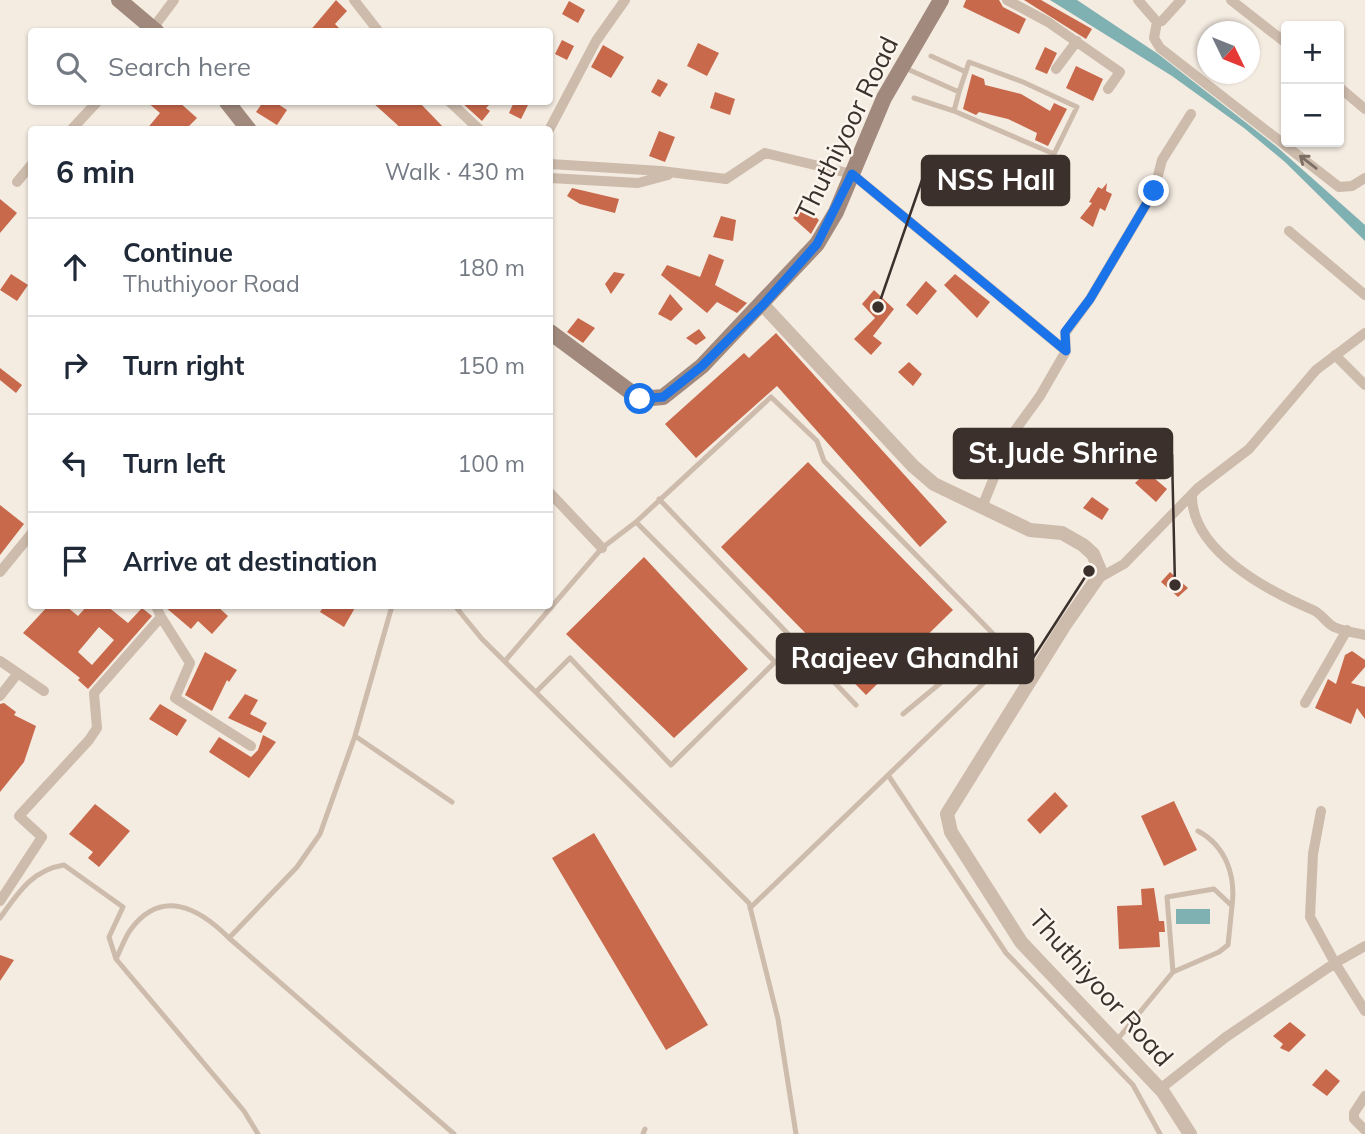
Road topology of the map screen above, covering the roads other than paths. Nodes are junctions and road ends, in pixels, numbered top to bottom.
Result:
1 (119, 0) edge
2 (174, 0) edge
3 (354, 0) edge
4 (625, 0) edge
5 (942, 0) edge
6 (1007, 0) edge
7 (1138, 0) edge
8 (1181, 0) edge
9 (1231, 0) edge
10 (1157, 22) junction
11 (153, 28) edge
12 (156, 28) edge
13 (376, 28) edge
14 (1281, 39) edge
15 (1077, 41) junction
16 (931, 56) dead end
17 (902, 67) junction
18 (1056, 69) dead end
19 (966, 72) junction
20 (1108, 89) dead end
21 (1344, 91) edge
22 (959, 92) junction
23 (914, 98) dead end
24 (94, 105) edge
25 (229, 105) edge
26 (453, 105) edge
27 (1365, 109) edge
28 (954, 111) junction
29 (1191, 114) dead end
30 (75, 126) edge
31 (246, 126) edge
32 (476, 126) edge
33 (551, 126) edge
34 (553, 164) edge
35 (28, 169) edge
36 (677, 172) junction
37 (852, 174) junction
38 (553, 178) edge
39 (1365, 178) edge
40 (17, 182) dead end
41 (1289, 231) dead end
42 (1365, 295) edge
43 (763, 305) junction
44 (1365, 333) edge
45 (553, 334) edge
46 (1066, 351) junction
47 (1335, 355) junction
48 (1365, 385) edge
49 (1192, 494) junction
50 (553, 496) edge
51 (659, 499) junction
52 (982, 507) junction
53 (636, 522) junction
54 (28, 538) edge
55 (602, 548) junction
56 (0, 572) edge
57 (1099, 578) junction
58 (553, 606) edge
59 (157, 609) edge
60 (391, 609) edge
61 (458, 609) edge
62 (550, 609) edge
63 (161, 617) junction
64 (1347, 631) junction
65 (1365, 635) edge
66 (0, 661) edge
67 (1000, 661) junction
68 (505, 662) junction
69 (18, 673) junction
70 (44, 691) dead end
71 (536, 692) junction
72 (0, 696) edge
73 (1306, 702) dead end
74 (856, 705) dead end
75 (903, 714) dead end
76 (355, 736) junction
77 (251, 746) dead end
78 (888, 775) junction
79 (452, 802) dead end
80 (1321, 811) dead end
81 (1198, 831) dead end
82 (0, 901) edge
83 (1232, 906) junction
84 (750, 908) junction
85 (0, 918) edge
86 (229, 938) junction
87 (1365, 946) edge
88 (116, 959) junction
89 (1335, 963) junction
90 (1173, 972) junction
91 (1365, 1011) edge
92 (1115, 1042) junction
93 (1160, 1089) junction
94 (1365, 1096) edge
95 (1365, 1130) edge
96 (258, 1134) edge
97 (454, 1134) edge
98 (796, 1134) edge
99 (1160, 1134) edge
100 (1190, 1134) edge

1 - 11 main road
2 - 12 street
3 - 13 street
4 - 33 street
5 - 17 main road, Thuthiyoor Road
6 - 15 street
7 - 10 street
8 - 10 street
9 - 14 street
39 -> 10 street
15 - 18 street
15 - 20 street
16 - 19 lane
17 - 22 lane
17 - 37 main road, Thuthiyoor Road
19 - 22 lane
19 - 28 lane
21 - 27 street
22 - 28 lane
23 - 28 lane
24 - 30 street
25 - 31 main road
26 - 32 street
29 - 46 street
34 - 36 street
35 - 40 street
36 - 37 street
36 - 38 street
37 - 43 main road, Thuthiyoor Road
37 - 46 street
41 - 42 street
43 - 45 main road, Thuthiyoor Road
43 - 52 street
44 - 47 street
46 - 52 street
47 - 48 street
47 - 49 street
49 - 57 street
49 - 64 street
50 - 55 street
51 - 53 lane
51 - 67 lane
51 - 74 lane
52 - 57 street
53 - 55 lane
53 - 71 lane
54 - 56 street
55 - 58 lane
57 - 92 street, Thuthiyoor Road
59 - 63 street
60 - 76 lane
61 - 68 lane
62 - 68 lane
63 - 77 street
63 - 82 street
64 - 65 street
64 - 73 street
66 - 69 street
67 - 75 lane
67 - 78 lane
68 - 71 lane
69 - 70 street
69 - 72 street
71 - 84 lane
76 - 79 lane
76 - 86 lane
78 - 84 lane
78 - 99 lane
80 - 89 street
81 - 83 lane
83 - 90 lane
83 - 90 lane
84 - 98 lane
85 - 88 lane
86 - 88 lane
86 - 97 lane
87 - 89 street
88 - 96 lane
89 - 91 street
89 - 93 street
90 - 92 lane
92 - 93 street, Thuthiyoor Road
93 - 100 street, Thuthiyoor Road
94 - 95 street

